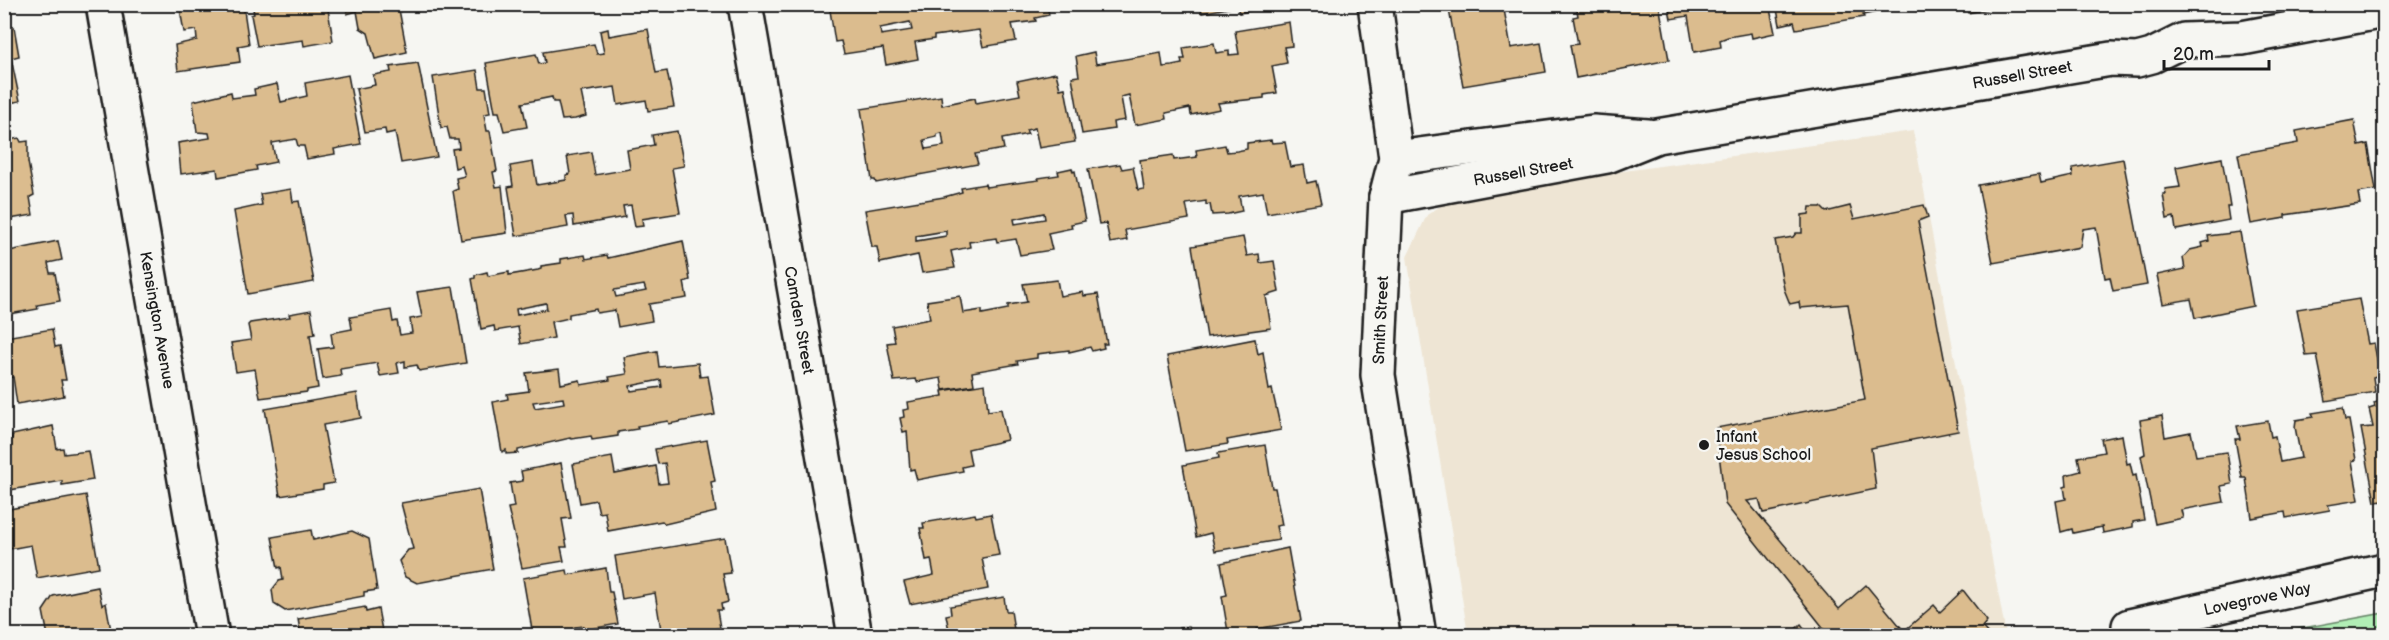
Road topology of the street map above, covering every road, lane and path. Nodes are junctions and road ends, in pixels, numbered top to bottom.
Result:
1 (103, 4) edge
2 (744, 4) edge
3 (1375, 4) edge
4 (2385, 11) edge
5 (1657, 136) junction
6 (1396, 158) junction
7 (1386, 197) junction
8 (2385, 570) edge
9 (2128, 626) dead end
10 (212, 636) edge
11 (855, 636) edge
12 (1419, 636) edge

1 - 10 street, Kensington Avenue
2 - 11 street, Camden Street
3 - 6 street, Smith Street
4 - 5 street, Russell Street
5 - 6 street, Russell Street
5 - 7 street, Russell Street
6 - 7 street, Smith Street
7 - 12 street, Smith Street
8 - 9 street, Lovegrove Way

